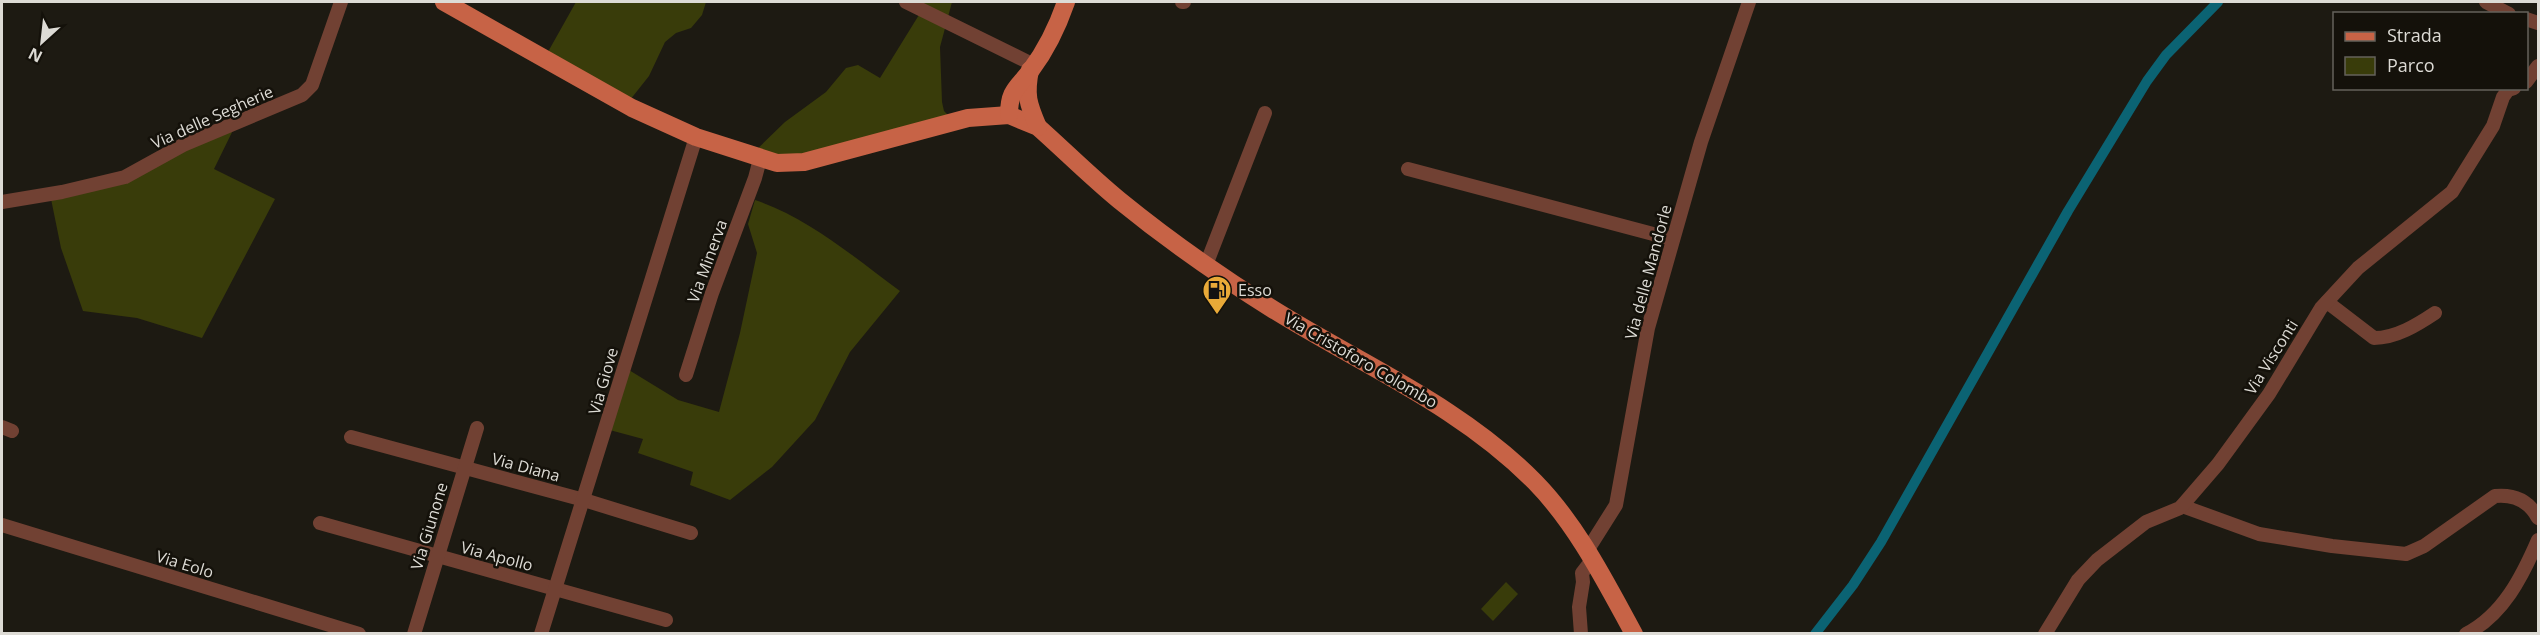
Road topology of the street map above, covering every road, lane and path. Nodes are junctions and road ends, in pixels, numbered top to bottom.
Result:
1 (341, 2) edge
2 (444, 2) edge
3 (906, 2) edge
4 (1066, 2) edge
5 (1749, 2) edge
6 (2486, 2) edge
7 (2506, 12) edge
8 (2538, 66) edge
9 (1032, 68) junction
10 (2528, 78) edge
11 (1020, 89) junction
12 (2508, 90) edge
13 (1265, 113) dead end
14 (1009, 115) junction
15 (968, 118) junction
16 (1038, 128) junction
17 (696, 137) junction
18 (760, 159) junction
19 (1408, 169) dead end
20 (2, 202) edge
21 (1672, 239) junction
22 (1206, 265) junction
23 (2327, 302) junction
24 (2435, 313) dead end
25 (686, 375) dead end
26 (477, 428) dead end
27 (351, 437) dead end
28 (464, 468) junction
29 (584, 500) junction
30 (2182, 506) junction
31 (2538, 518) edge
32 (320, 523) dead end
33 (2, 525) edge
34 (691, 533) dead end
35 (2538, 540) edge
36 (1590, 555) junction
37 (438, 556) junction
38 (554, 588) junction
39 (666, 621) dead end
40 (359, 633) edge
41 (414, 633) edge
42 (541, 633) edge
43 (1581, 633) edge
44 (1634, 633) edge
45 (2045, 633) edge
46 (2466, 633) edge

1 - 20 street, Via delle Segherie
2 - 17 main road
3 - 9 street
4 - 9 main road
5 - 21 street, Via delle Mandorle
6 - 7 street
8 - 10 street
9 - 11 main road
11 - 14 main road
11 - 15 main road
11 - 16 main road
12 - 23 street, Via Visconti
13 - 22 street
14 - 15 main road
14 - 16 main road, Via Cristoforo Colombo
15 - 18 main road
16 - 22 main road, Via Cristoforo Colombo
17 - 18 main road
17 - 29 street, Via Giove
18 - 25 street, Via Minerva
19 - 21 street
21 - 36 street, Via delle Mandorle
22 - 36 main road, Via Cristoforo Colombo
23 - 24 street
23 - 30 street, Via Visconti
26 - 28 street, Via Giunone
27 - 28 street, Via Diana
28 - 29 street, Via Diana
28 - 37 street, Via Giunone
29 - 34 street, Via Diana
29 - 38 street, Via Giove
30 - 31 street
30 - 45 street, Via Visconti
32 - 37 street, Via Apollo
33 - 40 street, Via Eolo
35 - 46 street
36 - 43 street, Via delle Mandorle
36 - 44 main road, Via Cristoforo Colombo
37 - 38 street, Via Apollo
37 - 41 street, Via Giunone
38 - 39 street, Via Apollo
38 - 42 street, Via Giove

